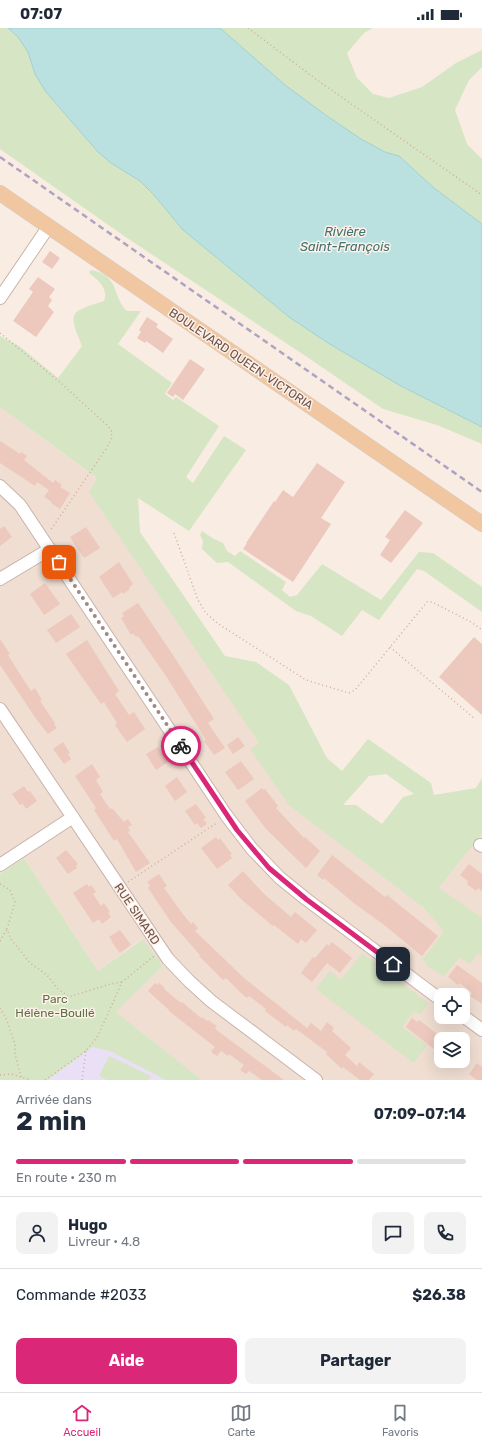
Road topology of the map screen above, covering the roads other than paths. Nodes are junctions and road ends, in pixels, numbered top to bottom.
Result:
1 (0, 192) edge
2 (49, 226) junction
3 (0, 298) edge
4 (0, 486) edge
5 (482, 524) edge
6 (50, 549) junction
7 (0, 579) edge
8 (2, 715) edge
9 (73, 817) junction
10 (0, 865) edge
11 (434, 995) edge
12 (470, 1021) edge
13 (482, 1030) edge
14 (316, 1080) edge

1 - 2 main road, BOULEVARD QUEEN-VICTORIA
2 - 3 street
2 - 5 main road, BOULEVARD QUEEN-VICTORIA
4 - 6 street
6 - 7 street
6 - 11 street
8 - 9 street, RUE SIMARD
9 - 10 street
9 - 14 street, RUE SIMARD
12 - 13 street

